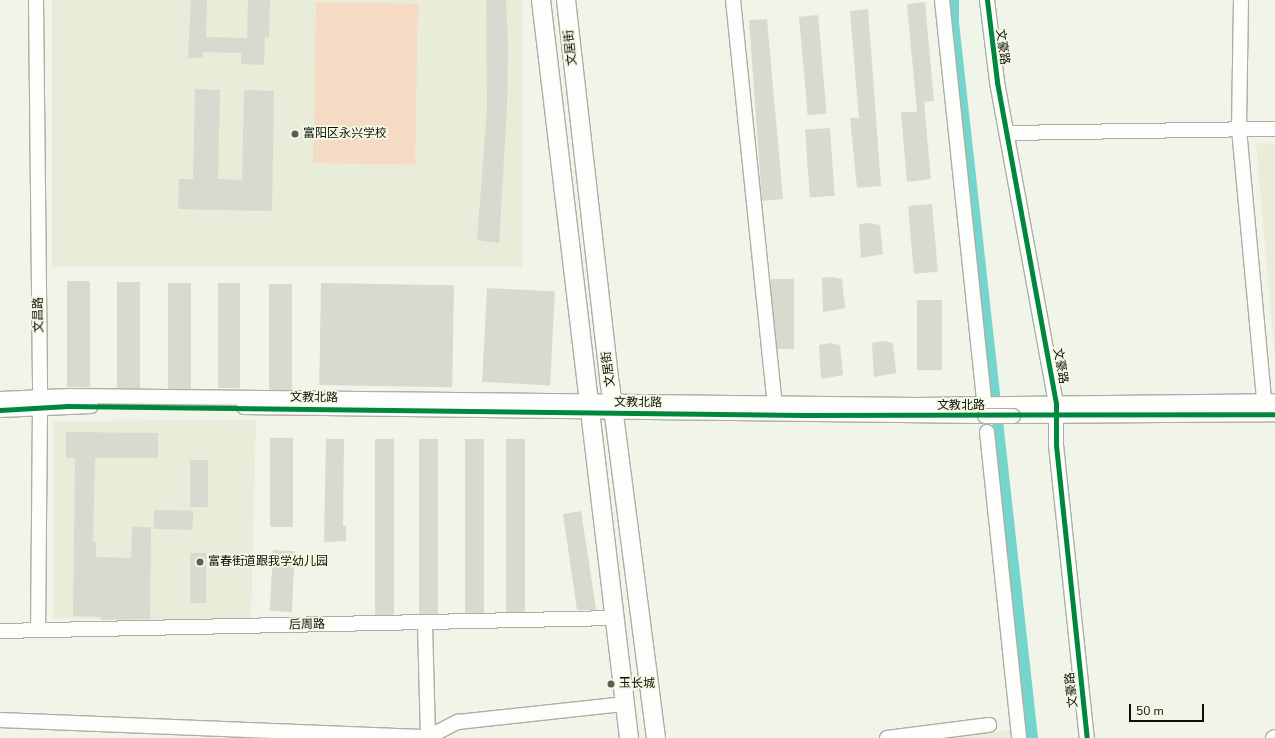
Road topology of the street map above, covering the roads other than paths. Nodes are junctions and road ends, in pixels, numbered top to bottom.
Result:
1 (36, 0) edge
2 (541, 0) edge
3 (566, 0) edge
4 (733, 0) edge
5 (942, 0) edge
6 (987, 0) edge
7 (1241, 0) edge
8 (1239, 129) junction
9 (1275, 129) edge
10 (1007, 133) junction
11 (0, 400) edge
12 (1269, 401) edge
13 (40, 402) junction
14 (775, 404) junction
15 (590, 406) junction
16 (614, 406) junction
17 (984, 406) junction
18 (0, 410) edge
19 (1052, 410) junction
20 (1275, 414) edge
21 (987, 432) dead end
22 (614, 618) junction
23 (425, 623) junction
24 (38, 630) junction
25 (0, 631) edge
26 (625, 704) junction
27 (0, 720) edge
28 (989, 725) dead end
29 (428, 737) edge
30 (629, 738) edge
31 (656, 738) edge
32 (886, 738) edge
33 (1019, 738) edge
34 (1078, 738) edge
35 (1087, 738) edge

1 - 13 street, 文昌路
2 - 15 main road, 文居街
3 - 16 main road, 文居街
4 - 14 street
5 - 17 street
6 - 10 street, 文豪路
7 - 8 street
8 - 9 street
8 - 10 street
8 - 12 street
10 - 19 street, 文豪路
11 - 13 street, 文教北路
12 - 19 street, 文教北路
13 - 15 street, 文教北路
13 - 18 street, 文教北路
13 - 24 street, 文昌路
14 - 16 street, 文教北路
14 - 17 street, 文教北路
15 - 16 street, 文教北路
15 - 22 main road, 文居街
16 - 17 street, 文教北路
16 - 31 main road, 文居街
17 - 19 street, 文教北路, bridge
19 - 20 street, 文教北路
19 - 34 street, 文豪路
19 - 35 street, 文豪路
21 - 33 street
22 - 23 street, 后周路
22 - 26 main road, 文居街
23 - 24 street, 后周路
23 - 29 street
24 - 25 street, 后周路
26 - 29 street
26 - 30 main road, 文居街
27 - 29 street
28 - 32 street

